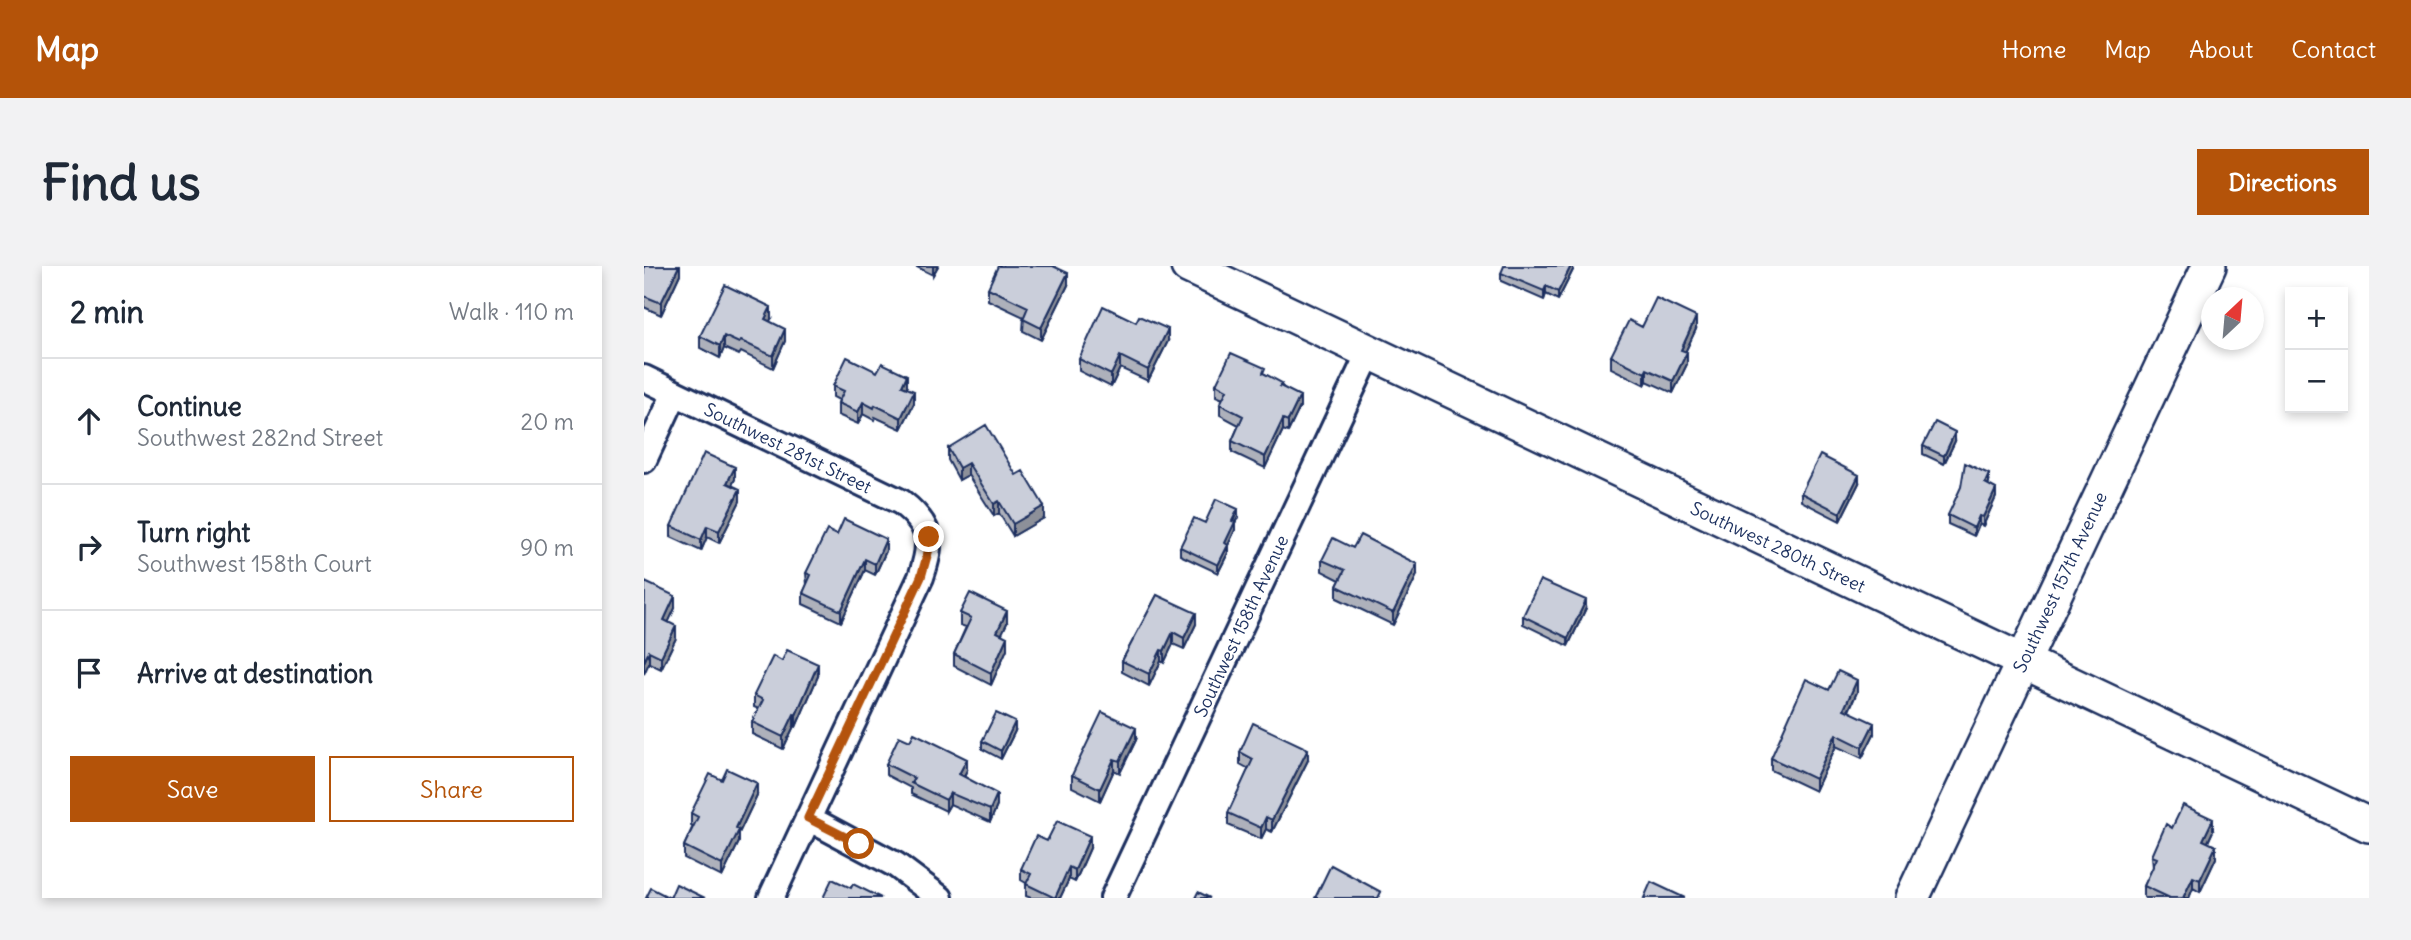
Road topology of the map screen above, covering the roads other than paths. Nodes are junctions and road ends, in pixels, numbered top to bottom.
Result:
1 (1188, 266) edge
2 (2208, 266) edge
3 (1369, 353) junction
4 (644, 378) edge
5 (675, 393) junction
6 (644, 460) edge
7 (2022, 662) junction
8 (808, 818) junction
9 (2369, 825) edge
10 (771, 898) edge
11 (940, 898) edge
12 (1113, 898) edge
13 (1912, 898) edge

1 - 3 street, Southwest 280th Street
2 - 7 street, Southwest 157th Avenue
3 - 7 street, Southwest 280th Street
3 - 12 street, Southwest 158th Avenue
4 - 5 street, Southwest 281st Street
5 - 6 street
5 - 8 street, Southwest 281st Street
7 - 9 street, Southwest 280th Street
7 - 13 street, Southwest 157th Avenue
8 - 10 street
8 - 11 street

